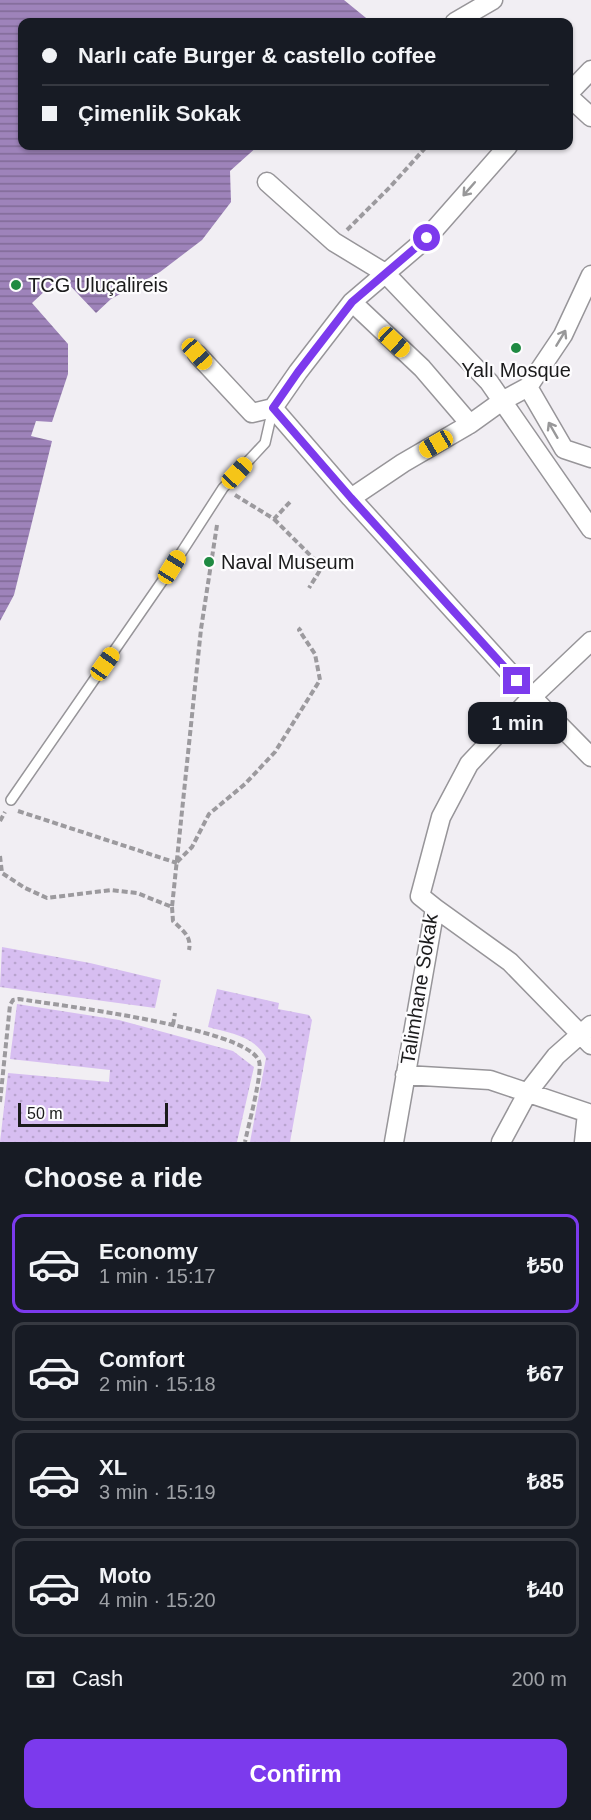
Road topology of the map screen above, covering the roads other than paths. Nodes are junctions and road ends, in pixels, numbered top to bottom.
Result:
1 (493, 0) edge
2 (462, 18) edge
3 (591, 70) edge
4 (573, 90) edge
5 (573, 100) edge
6 (591, 117) edge
7 (504, 150) edge
8 (267, 182) dead end
9 (386, 273) junction
10 (591, 275) edge
11 (352, 302) junction
12 (197, 354) dead end
13 (528, 387) junction
14 (502, 401) junction
15 (273, 408) junction
16 (470, 424) junction
17 (591, 458) edge
18 (351, 498) junction
19 (591, 530) edge
20 (591, 641) edge
21 (532, 697) junction
22 (591, 757) edge
23 (9, 804) road end
24 (435, 908) junction
25 (587, 1035) edge
26 (405, 1075) junction
27 (528, 1092) junction
28 (589, 1113) edge
29 (394, 1142) edge
30 (501, 1142) edge
31 (584, 1142) edge

1 - 2 street
3 - 4 street
5 - 6 street
7 -> 9 street
8 - 9 street
9 - 11 street
9 - 14 street
13 -> 10 street
11 - 15 street
11 - 16 street
12 - 15 street
13 - 14 street
17 -> 13 street
14 - 16 street
14 - 19 street
15 - 18 street
15 - 23 lane
16 - 18 street
18 - 21 street
20 - 21 street
21 - 22 street
21 - 24 street, Talimhane Sokak
24 - 25 street
24 - 26 street, Talimhane Sokak
25 - 27 street
26 - 27 street
26 - 29 street, Talimhane Sokak
27 - 28 street
27 - 30 street
28 - 31 street

